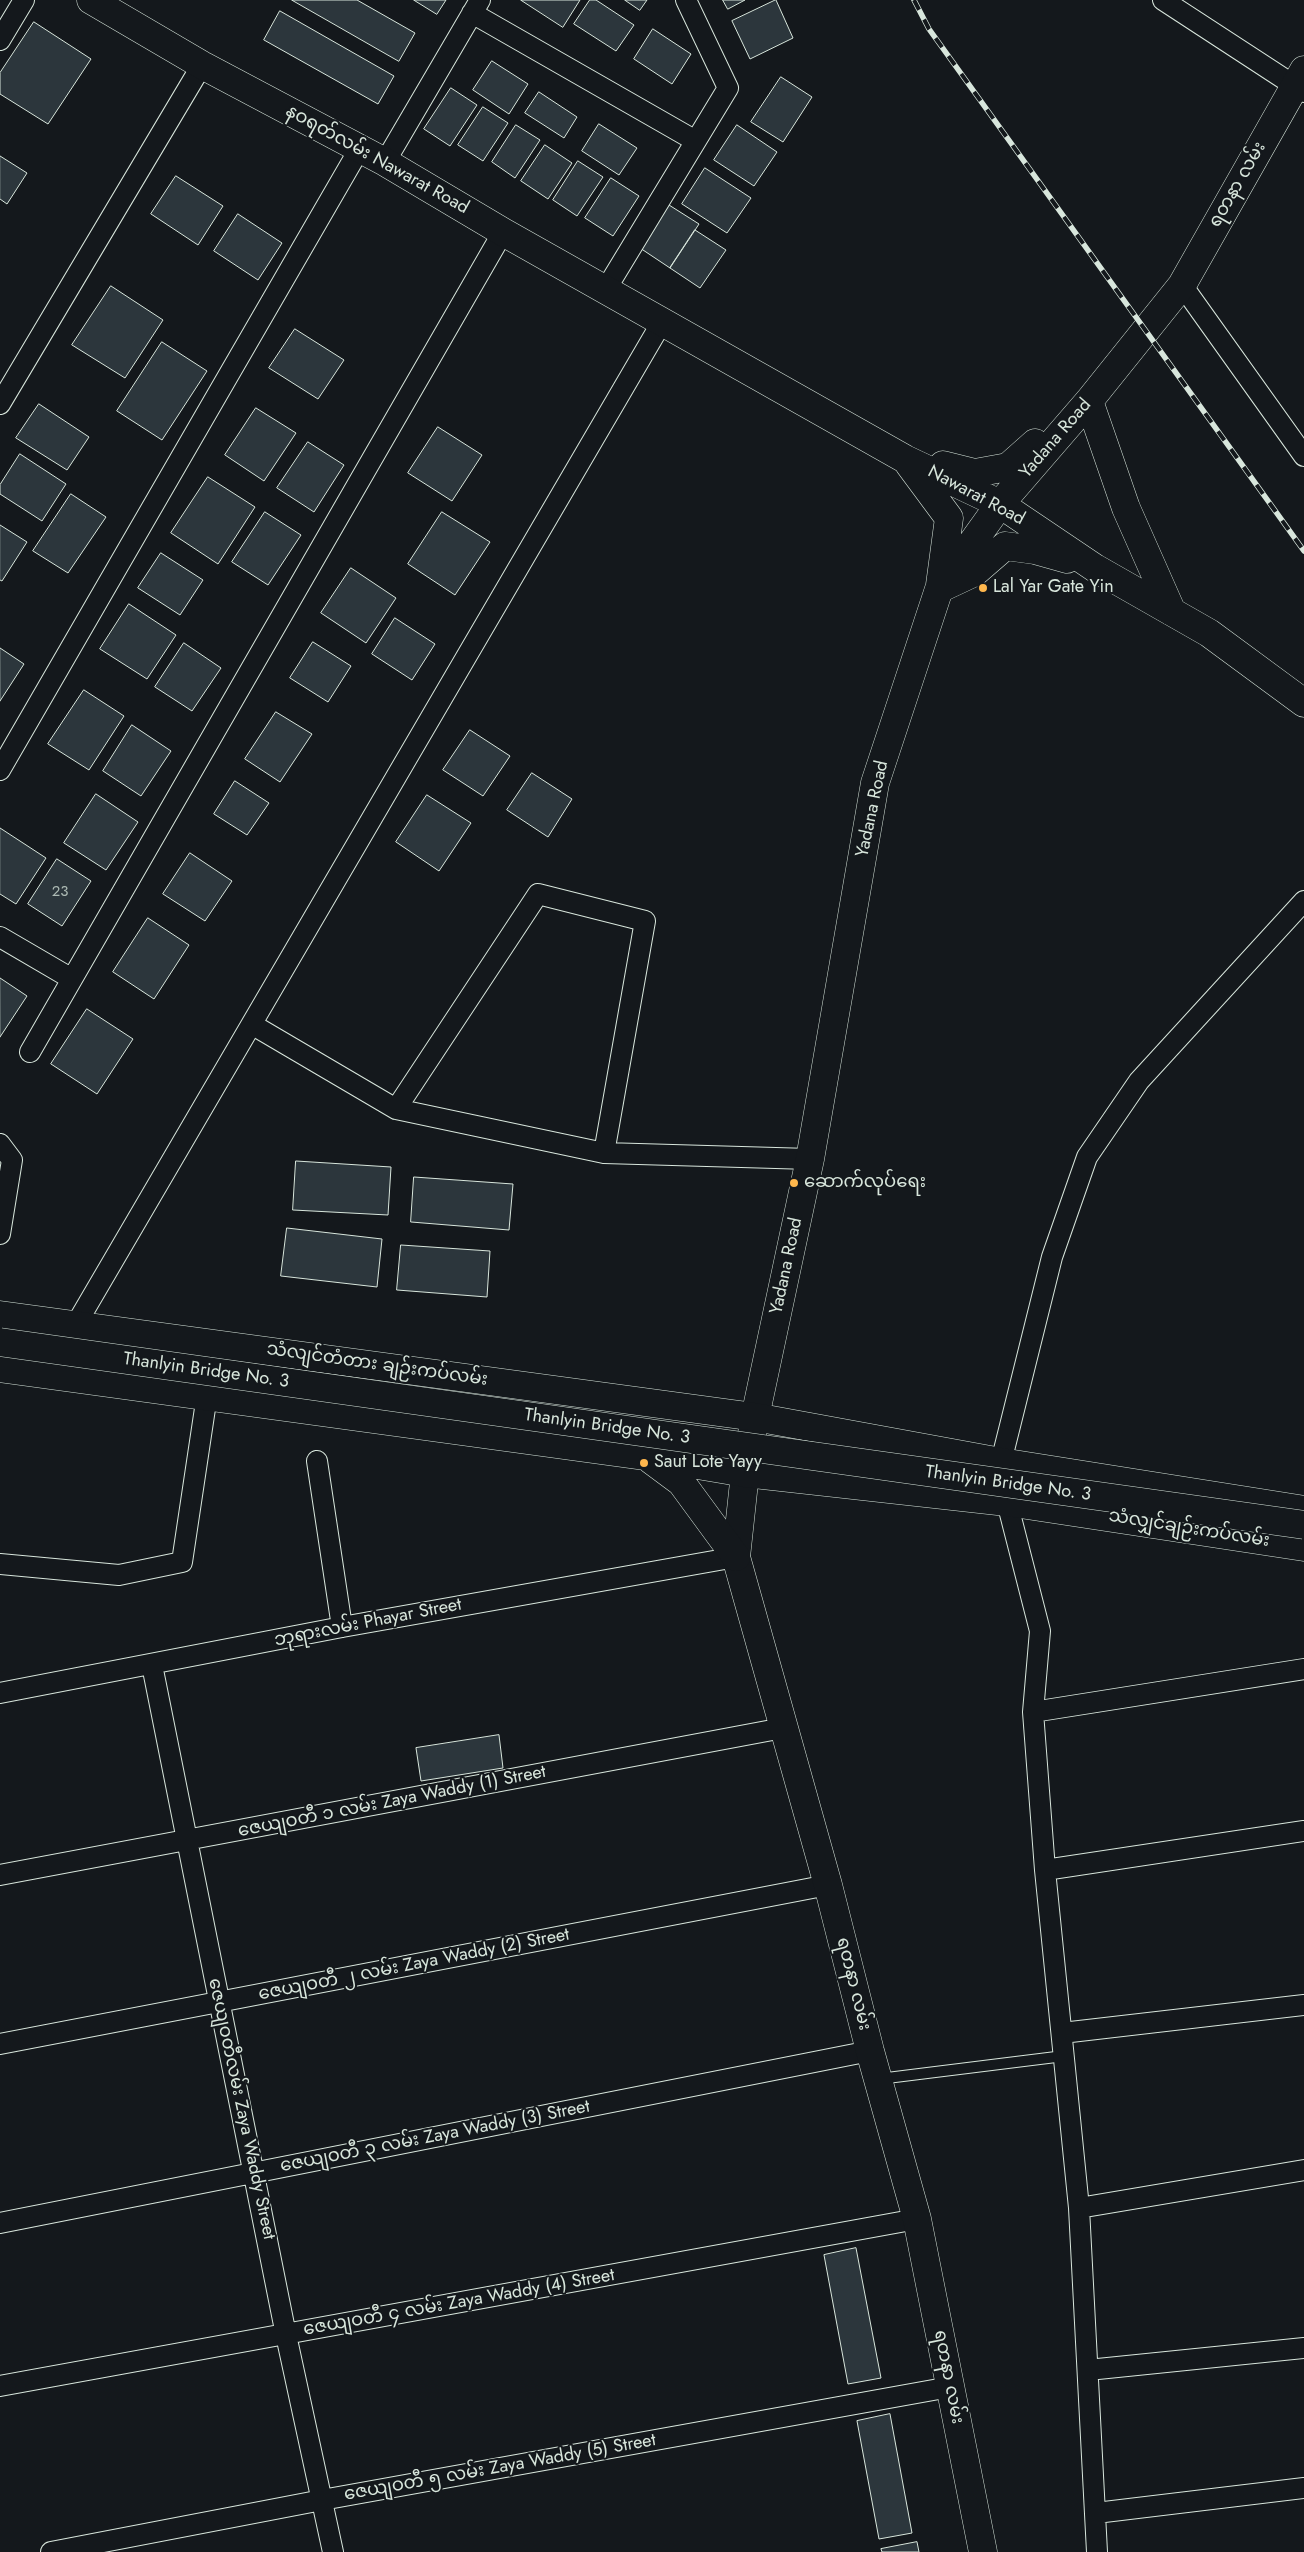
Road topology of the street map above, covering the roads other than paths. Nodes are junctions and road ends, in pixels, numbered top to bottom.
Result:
1 (24, 0) edge
2 (92, 0) edge
3 (686, 0) edge
4 (1163, 0) edge
5 (476, 7) edge
6 (0, 40) edge
7 (202, 64) junction
8 (1301, 83) edge
9 (694, 140) junction
10 (360, 148) junction
11 (385, 162) junction
12 (503, 232) junction
13 (1182, 284) junction
14 (606, 290) junction
15 (662, 322) junction
16 (1089, 401) junction
17 (0, 404) edge
18 (1304, 456) edge
19 (904, 459) junction
20 (1000, 504) junction
21 (1095, 568) junction
22 (939, 589) junction
23 (1172, 612) junction
24 (1304, 703) edge
25 (0, 770) edge
26 (1304, 902) edge
27 (0, 937) edge
28 (72, 979) junction
29 (253, 1025) junction
30 (30, 1052) dead end
31 (396, 1109) junction
32 (0, 1144) edge
33 (604, 1153) junction
34 (810, 1159) junction
35 (0, 1234) edge
36 (0, 1315) edge
37 (75, 1326) junction
38 (0, 1342) edge
39 (290, 1353) junction
40 (0, 1368) edge
41 (207, 1395) junction
42 (283, 1406) junction
43 (754, 1417) junction
44 (644, 1456) junction
45 (317, 1461) dead end
46 (1001, 1462) junction
47 (745, 1473) junction
48 (1007, 1502) junction
49 (1304, 1510) edge
50 (1304, 1525) edge
51 (1304, 1547) edge
52 (736, 1557) junction
53 (0, 1564) edge
54 (342, 1627) junction
55 (152, 1665) junction
56 (1304, 1669) edge
57 (0, 1693) edge
58 (1033, 1712) junction
59 (784, 1728) junction
60 (1304, 1831) edge
61 (186, 1840) junction
62 (1045, 1870) junction
63 (0, 1876) edge
64 (828, 1884) junction
65 (219, 2003) junction
66 (1304, 2004) edge
67 (1062, 2034) junction
68 (0, 2044) edge
69 (870, 2051) junction
70 (1064, 2056) junction
71 (878, 2079) junction
72 (1304, 2170) edge
73 (255, 2173) junction
74 (1079, 2208) junction
75 (917, 2219) junction
76 (0, 2223) edge
77 (286, 2335) junction
78 (1304, 2348) edge
79 (1088, 2370) junction
80 (0, 2386) edge
81 (950, 2387) junction
82 (1304, 2488) edge
83 (322, 2500) junction
84 (1096, 2513) junction
85 (51, 2552) edge
86 (333, 2552) edge
87 (983, 2552) edge
88 (1097, 2552) edge

1 - 6 street
2 - 7 main road, နဝရတ်လမ်း Nawarat Road
3 - 9 street
4 - 8 street
5 - 9 street
5 - 11 street
7 - 10 main road, နဝရတ်လမ်း Nawarat Road
7 - 17 street
8 - 13 main road, ရတနာ လမ်း
9 - 14 street
10 - 11 main road, နဝရတ်လမ်း Nawarat Road
10 - 25 street
11 - 12 main road, နဝရတ်လမ်း Nawarat Road
12 - 14 main road, နဝရတ်လမ်း Nawarat Road
12 - 28 street
13 - 16 main road, Yadana Road
13 - 18 street
14 - 15 main road, နဝရတ်လမ်း Nawarat Road
15 - 19 main road, Nawarat Road
15 - 29 street
16 - 19 main road
16 - 20 main road, Yadana Road
16 - 23 main road
19 - 20 main road, Nawarat Road
19 - 22 main road
20 - 21 main road, Nawarat Road
20 - 22 main road, Yadana Road
21 - 22 main road
21 - 23 main road, Nawarat Road
22 - 34 main road, Yadana Road
23 - 24 main road, Nawarat Road
26 - 46 street
27 - 28 street
28 - 30 street
29 - 31 street
29 - 37 street
31 - 33 street
31 - 33 street
32 - 35 street
33 - 34 street
34 - 43 main road, Yadana Road
36 - 37 main road, သံလျင်တံတား ချဉ်းကပ်လမ်း
37 - 39 main road, သံလျင်တံတား ချဉ်းကပ်လမ်း
38 - 50 main road, Thanlyin Bridge No. 3, bridge
39 - 42 main road
39 - 43 main road, သံလျင်တံတား ချဉ်းကပ်လမ်း
40 - 41 main road
41 - 42 main road
41 - 53 street
42 - 44 main road
43 - 46 main road, သံလျှင်ချဉ်းကပ်လမ်း
43 - 47 main road, ရတနာ လမ်း
44 - 47 main road
44 - 52 main road
45 - 54 street
46 - 48 street
46 - 49 main road, သံလျှင်ချဉ်းကပ်လမ်း
47 - 48 main road, သံလျှင်ချဉ်းကပ်လမ်း
47 - 52 main road, ရတနာ လမ်း
48 - 51 main road, သံလျှင်ချဉ်းကပ်လမ်း
48 - 58 street
52 - 54 street, ဘုရားလမ်း Phayar Street
52 - 59 main road, ရတနာ လမ်း
54 - 55 street, ဘုရားလမ်း Phayar Street
55 - 57 street, ဘုရားလမ်း Phayar Street
55 - 61 street, ဇေယျဝတီလမ်း Zaya Waddy Street
56 - 58 street
58 - 62 street
59 - 61 street, ဇေယျဝတီ ၁ လမ်း Zaya Waddy (1) Street
59 - 64 main road, ရတနာ လမ်း
60 - 62 street
61 - 63 street, ဇေယျဝတီ ၁ လမ်း Zaya Waddy (1) Street
61 - 65 street, ဇေယျဝတီလမ်း Zaya Waddy Street
62 - 67 street
64 - 65 street, ဇေယျဝတီ ၂ လမ်း Zaya Waddy (2) Street
64 - 69 main road, ရတနာ လမ်း
65 - 68 street, ဇေယျဝတီ ၂ လမ်း Zaya Waddy (2) Street
65 - 73 street, ဇေယျဝတီလမ်း Zaya Waddy Street
66 - 67 street
67 - 70 street
69 - 71 main road, ရတနာ လမ်း
69 - 73 street, ဇေယျဝတီ ၃ လမ်း Zaya Waddy (3) Street
70 - 71 lane
70 - 74 street
71 - 75 main road, ရတနာ လမ်း
72 - 74 street
73 - 76 street, ဇေယျဝတီ ၃ လမ်း Zaya Waddy (3) Street
73 - 77 street, ဇေယျဝတီလမ်း Zaya Waddy Street
74 - 79 street
75 - 77 street, ဇေယျဝတီ ၄ လမ်း Zaya Waddy (4) Street
75 - 81 main road, ရတနာ လမ်း
77 - 80 street, ဇေယျဝတီ ၄ လမ်း Zaya Waddy (4) Street
77 - 83 street, ဇေယျဝတီလမ်း Zaya Waddy Street
78 - 79 street
79 - 84 street
81 - 83 street, ဇေယျဝတီ ၅ လမ်း Zaya Waddy (5) Street
81 - 87 main road, ရတနာ လမ်း
82 - 84 street
83 - 85 street, ဇေယျဝတီ ၅ လမ်း Zaya Waddy (5) Street
83 - 86 street, ဇေယျဝတီလမ်း Zaya Waddy Street
84 - 88 street

